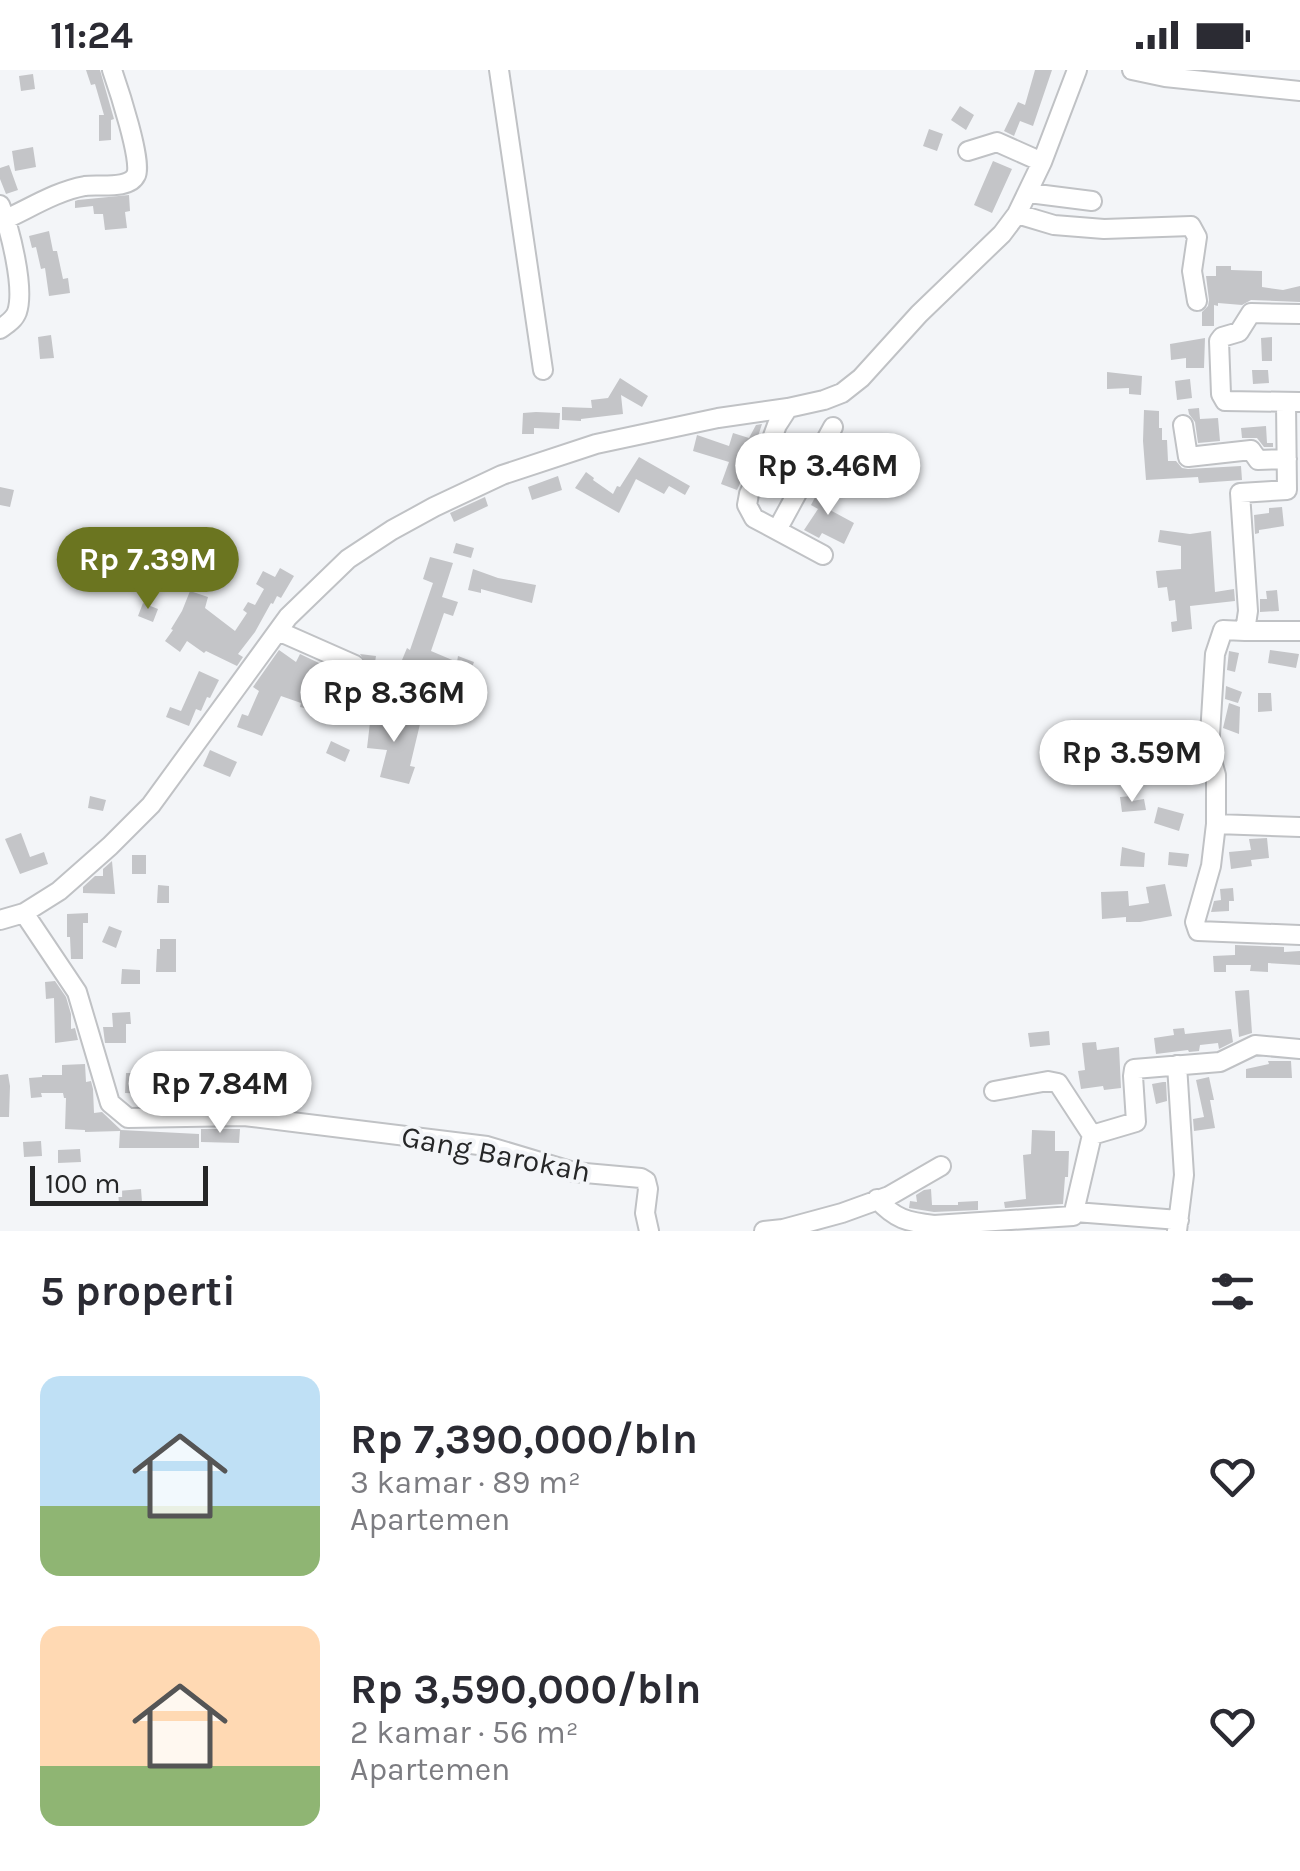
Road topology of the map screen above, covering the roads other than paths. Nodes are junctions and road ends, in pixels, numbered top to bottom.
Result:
1 (112, 70) edge
2 (500, 70) edge
3 (1076, 70) edge
4 (1132, 70) edge
5 (1300, 91) edge
6 (968, 152) dead end
7 (1042, 162) junction
8 (1029, 193) junction
9 (1092, 202) dead end
10 (3, 212) edge
11 (1017, 214) junction
12 (1197, 301) dead end
13 (1300, 314) edge
14 (0, 329) edge
15 (543, 370) dead end
16 (1293, 402) edge
17 (788, 408) junction
18 (1183, 426) dead end
19 (834, 427) dead end
20 (1287, 459) junction
21 (1293, 490) edge
22 (777, 530) junction
23 (822, 555) dead end
24 (1300, 630) edge
25 (278, 631) junction
26 (1245, 631) junction
27 (324, 691) dead end
28 (1216, 824) junction
29 (1300, 828) edge
30 (24, 912) junction
31 (0, 920) edge
32 (1300, 935) edge
33 (1300, 1049) edge
34 (1176, 1065) junction
35 (994, 1090) dead end
36 (1092, 1135) junction
37 (941, 1166) dead end
38 (877, 1199) junction
39 (1075, 1212) junction
40 (647, 1222) edge
41 (1178, 1226) edge
42 (764, 1231) edge

1 - 10 street
2 - 15 street
3 - 7 street
4 - 5 street
6 - 7 street
7 - 8 street
8 - 9 street
8 - 11 street
10 - 14 street
11 - 12 street
11 - 17 street
13 - 16 street
16 - 20 street
17 - 22 street
17 - 25 street
18 - 20 street
19 - 22 street
20 - 21 street
21 - 26 street
22 - 23 street
24 - 26 street
25 - 27 street
25 - 30 street
26 - 28 street
28 - 29 street
28 - 32 street
30 - 31 street
30 - 40 street, Gang Barokah
33 - 34 street
34 - 36 street
34 - 41 street
35 - 36 street
36 - 39 street
37 - 38 street
38 - 39 street
38 - 42 street
39 - 41 street

